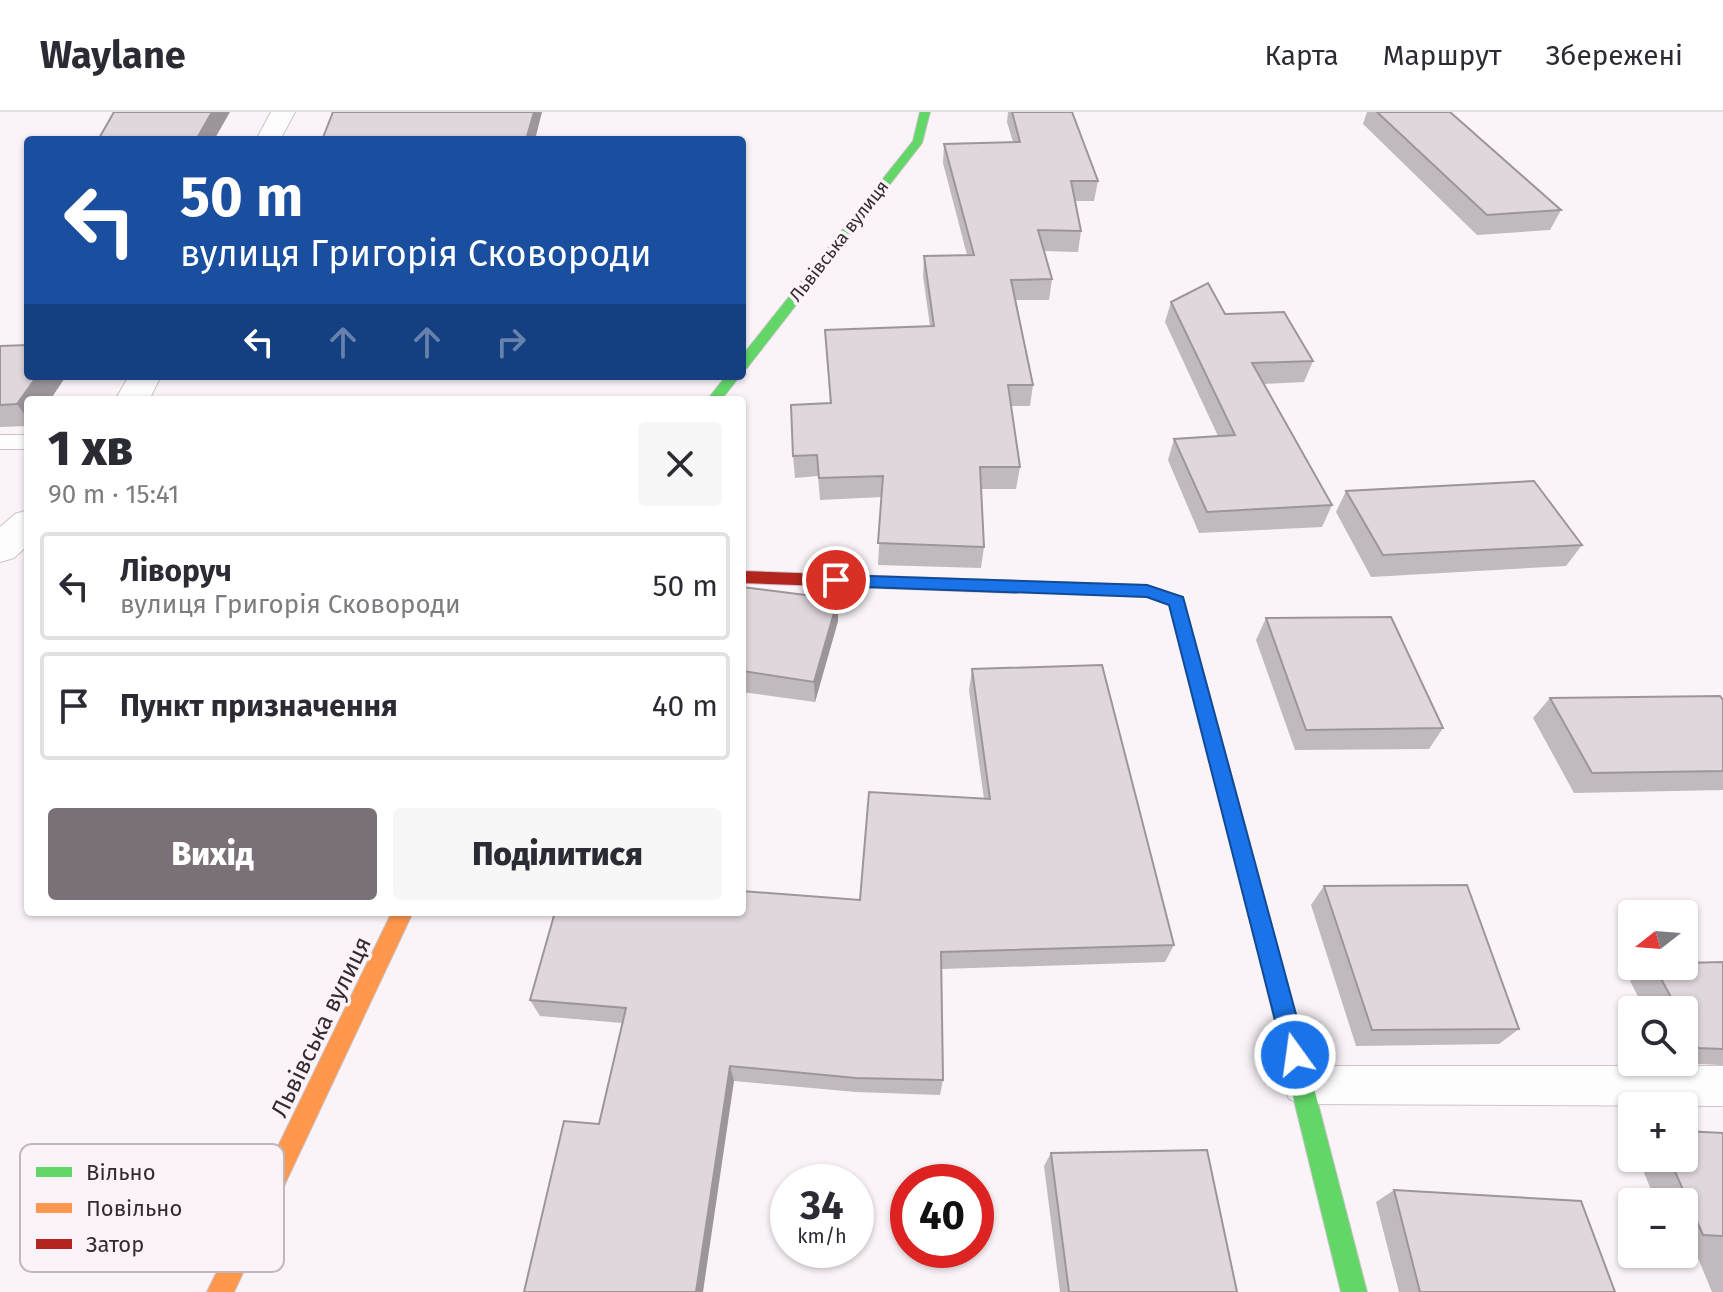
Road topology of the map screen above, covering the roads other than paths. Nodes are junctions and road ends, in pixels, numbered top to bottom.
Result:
1 (283, 112) edge
2 (925, 112) edge
3 (270, 136) edge
4 (746, 360) edge
5 (730, 380) edge
6 (717, 396) edge
7 (0, 442) edge
8 (24, 442) edge
9 (24, 527) edge
10 (0, 549) edge
11 (746, 577) edge
12 (401, 916) edge
13 (1303, 1085) junction
14 (1723, 1086) edge
15 (284, 1159) edge
16 (230, 1272) edge
17 (220, 1292) edge
18 (1354, 1292) edge

1 - 3 street
2 - 4 main road, Львівська вулиця
5 - 6 main road
7 - 8 lane
9 - 10 street
11 - 13 main road
12 - 15 main road, Львівська вулиця
13 - 14 lane
13 - 18 main road
16 - 17 main road, Львівська вулиця

